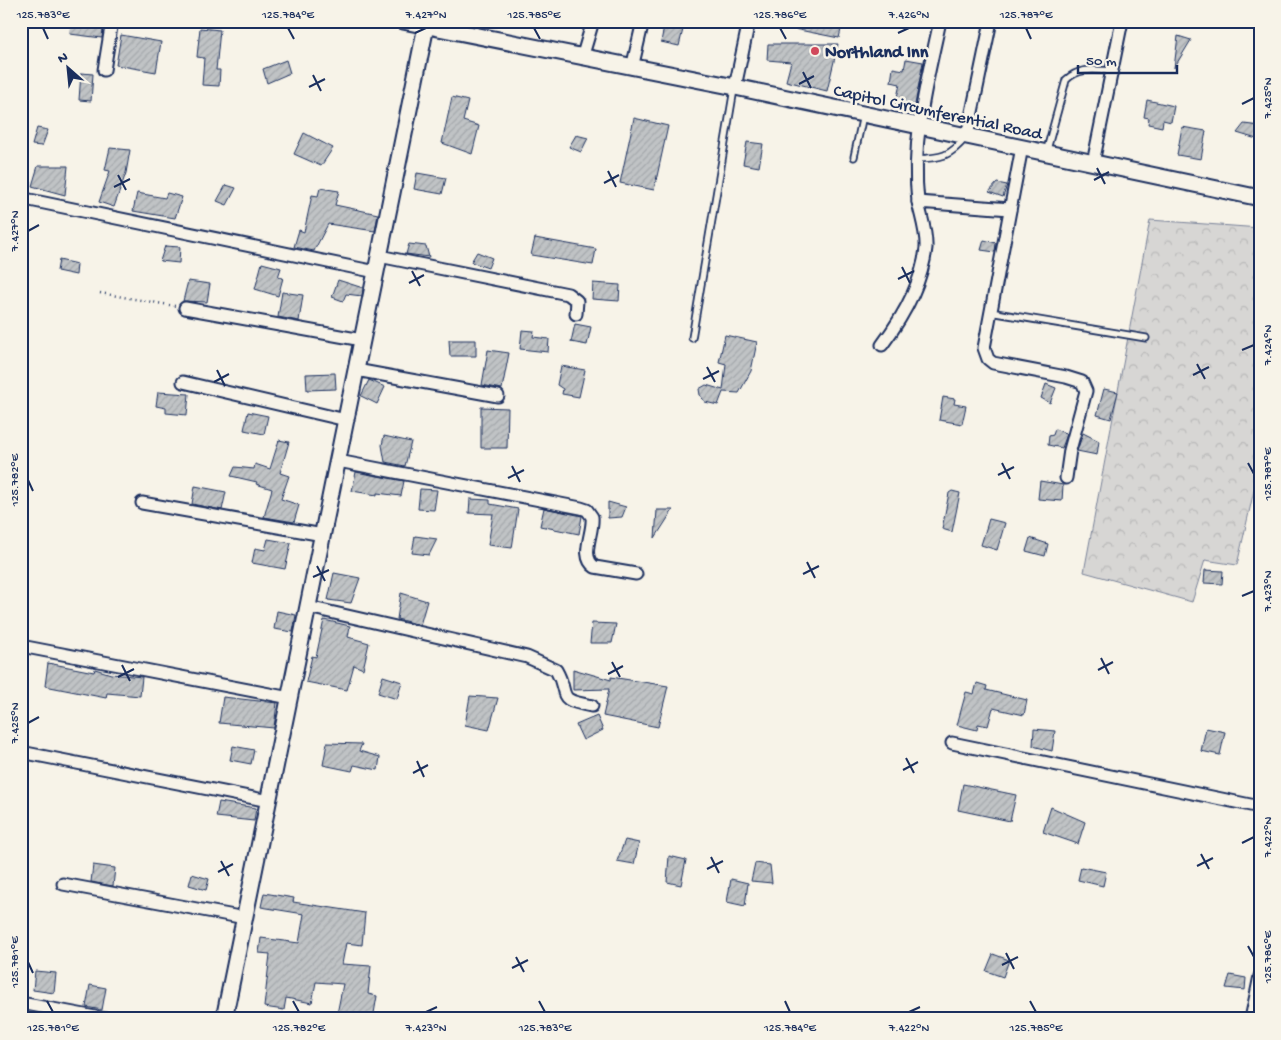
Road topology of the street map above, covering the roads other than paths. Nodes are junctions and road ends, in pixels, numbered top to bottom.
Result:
1 (112, 21) edge
2 (403, 21) edge
3 (592, 21) edge
4 (643, 21) edge
5 (749, 21) edge
6 (940, 21) edge
7 (991, 21) edge
8 (1122, 21) edge
9 (426, 24) edge
10 (582, 58) junction
11 (632, 68) junction
12 (104, 70) dead end
13 (1112, 71) junction
14 (735, 87) junction
15 (864, 114) junction
16 (918, 125) junction
17 (967, 136) junction
18 (1022, 147) junction
19 (1046, 152) junction
20 (854, 157) dead end
21 (916, 159) junction
22 (1093, 163) junction
23 (1260, 198) edge
24 (30, 200) dead end
25 (918, 202) junction
26 (1010, 209) junction
27 (379, 256) junction
28 (376, 272) junction
29 (186, 308) road end
30 (990, 312) junction
31 (576, 314) dead end
32 (692, 338) dead end
33 (1146, 338) dead end
34 (362, 340) junction
35 (882, 345) dead end
36 (356, 370) junction
37 (183, 382) dead end
38 (498, 396) dead end
39 (346, 420) junction
40 (338, 461) junction
41 (1066, 478) dead end
42 (142, 503) dead end
43 (323, 535) junction
44 (636, 574) dead end
45 (308, 607) junction
46 (21, 646) edge
47 (290, 698) junction
48 (592, 706) dead end
49 (952, 743) dead end
50 (21, 752) edge
51 (269, 801) junction
52 (1260, 807) edge
53 (63, 884) dead end
54 (245, 918) junction
55 (1260, 976) edge
56 (21, 1003) edge
57 (106, 1019) edge
58 (224, 1019) edge
59 (1250, 1019) edge

1 - 12 street
2 - 9 street, Capitol Circumferential Road
3 - 10 street
4 - 11 street
5 - 14 street
6 - 16 street
7 - 17 street
8 - 13 street
9 - 10 street, Capitol Circumferential Road
9 - 27 street
10 - 11 street, Capitol Circumferential Road
11 - 14 street, Capitol Circumferential Road
13 - 19 lane
13 - 22 street
14 - 15 street, Capitol Circumferential Road
14 - 32 lane
15 - 16 street, Capitol Circumferential Road
15 - 20 lane
16 - 17 street, Capitol Circumferential Road
16 - 21 street
17 - 18 street, Capitol Circumferential Road
17 - 21 lane
18 - 19 street, Capitol Circumferential Road
18 - 26 street
19 - 22 street, Capitol Circumferential Road
21 - 25 street
22 - 23 street, Capitol Circumferential Road
24 - 28 street
25 - 26 street
25 - 35 street
26 - 30 street
27 - 28 street
27 - 31 street
28 - 34 street
29 - 34 street
30 - 33 lane
30 - 41 street
34 - 36 street
36 - 38 street
36 - 39 street
37 - 39 street
39 - 40 street
40 - 43 street
40 - 44 street
42 - 43 street
43 - 45 street
45 - 47 street
45 - 48 street
46 - 47 street
47 - 51 street
49 - 52 street
50 - 51 street
51 - 54 street
53 - 54 street
54 - 58 street
55 - 59 street
56 - 57 street

